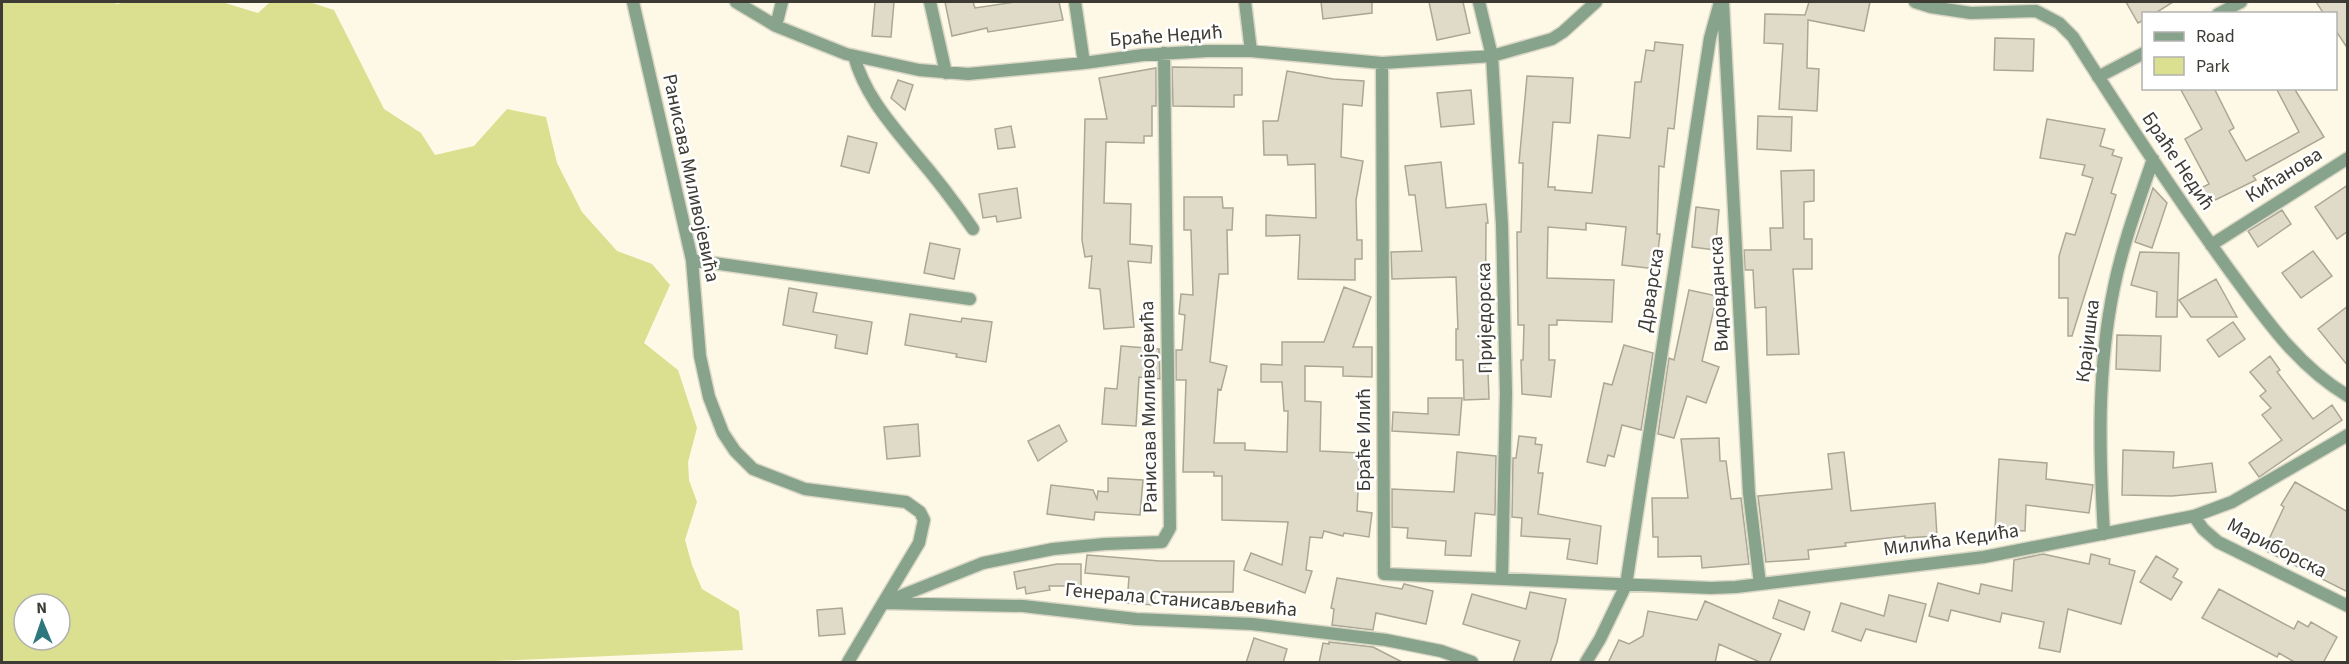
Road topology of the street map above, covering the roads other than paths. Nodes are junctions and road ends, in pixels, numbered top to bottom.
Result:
1 (633, 2) edge
2 (736, 2) edge
3 (782, 2) edge
4 (930, 2) edge
5 (1075, 2) edge
6 (1245, 2) edge
7 (1479, 2) edge
8 (1596, 2) edge
9 (1722, 2) edge
10 (1915, 2) edge
11 (2241, 2) edge
12 (2034, 6) edge
13 (2222, 12) edge
14 (776, 26) junction
15 (1251, 51) junction
16 (1164, 53) junction
17 (2142, 54) edge
18 (854, 56) junction
19 (1492, 56) junction
20 (1084, 63) junction
21 (1382, 63) junction
22 (946, 73) junction
23 (2098, 77) junction
24 (2348, 158) edge
25 (2153, 159) junction
26 (973, 229) dead end
27 (2211, 244) junction
28 (692, 260) junction
29 (970, 299) dead end
30 (2348, 396) edge
31 (2348, 435) edge
32 (2194, 516) junction
33 (2104, 534) junction
34 (1502, 579) junction
35 (1760, 584) junction
36 (1626, 585) junction
37 (884, 603) junction
38 (2348, 606) edge
39 (848, 663) edge
40 (1472, 663) edge
41 (1586, 663) edge

1 - 28 street, Ранисава Миливојевића
2 - 14 street, Браће Недић
3 - 14 street
4 - 22 street
5 - 20 street
6 - 15 street
7 - 19 street, Приједорска
8 - 19 street, Браће Недић
9 - 35 street, Видовданска
9 - 36 street, Дрварска
10 - 12 street, Браће Недић
11 - 13 street
12 - 23 street, Браће Недић
14 - 18 street, Браће Недић
15 - 16 street, Браће Недић
15 - 21 street, Браће Недић
16 - 20 street, Браће Недић
16 - 37 street, Ранисава Миливојевића
17 - 23 street
18 - 22 street, Браће Недић
18 - 26 street
19 - 21 street, Браће Недић
19 - 34 street, Приједорска
20 - 22 street, Браће Недић
21 - 34 street, Браће Илић
23 - 25 street, Браће Недић
24 - 27 street, Кићанова
25 - 27 street, Браће Недић
25 - 33 street, Крајишка
27 - 30 street, Браће Недић
28 - 29 street
28 - 37 street, Ранисава Миливојевића
31 - 32 street, Милића Кедића
32 - 33 street, Милића Кедића
32 - 38 street, Мариборска
33 - 35 street, Милића Кедића
34 - 36 street, Браће Илић
35 - 36 street, Милића Кедића
36 - 41 street
37 - 39 street, Ранисава Миливојевића
37 - 40 street, Генерала Станисављевића

